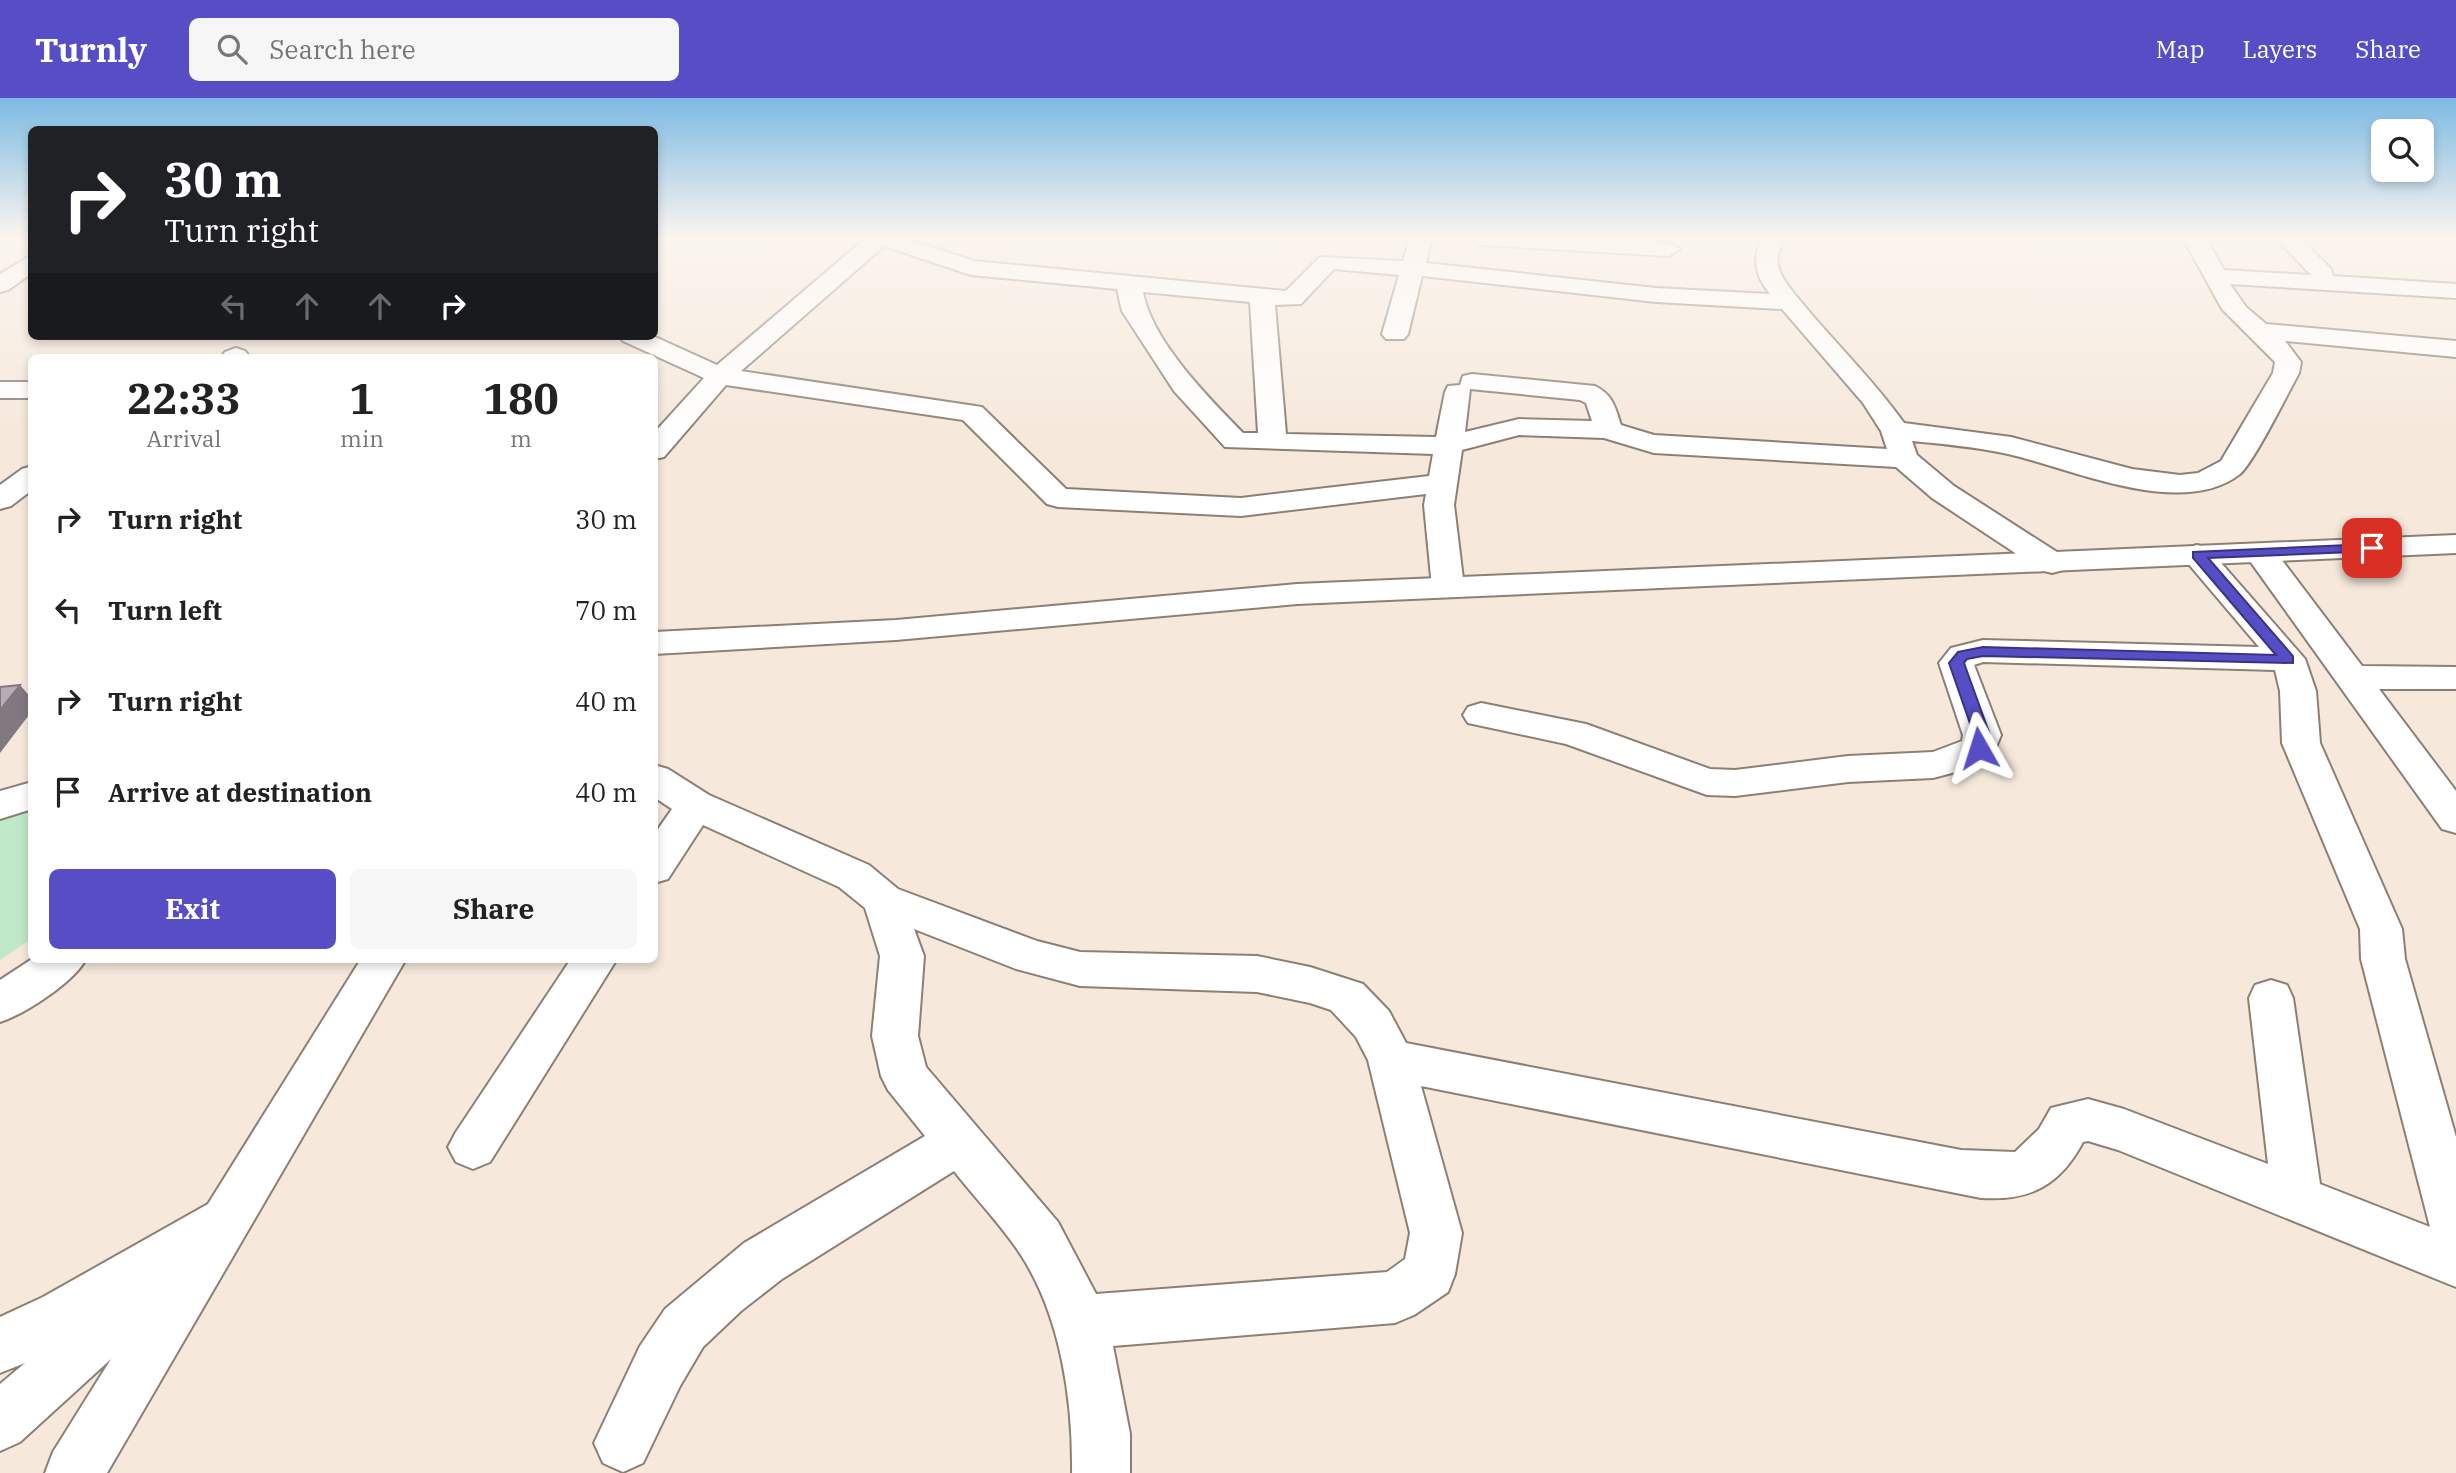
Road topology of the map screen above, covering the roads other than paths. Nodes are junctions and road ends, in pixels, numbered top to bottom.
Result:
1 (806, 302) edge
2 (1132, 302) edge
3 (1262, 302) edge
4 (1404, 302) edge
5 (1786, 302) edge
6 (2229, 302) edge
7 (2262, 331) junction
8 (1395, 334) dead end
9 (641, 340) edge
10 (2456, 349) edge
11 (720, 376) junction
12 (0, 390) edge
13 (28, 390) edge
14 (1609, 430) junction
15 (1895, 431) junction
16 (1273, 442) junction
17 (658, 446) edge
18 (1447, 446) junction
19 (1904, 459) junction
20 (19, 478) edge
21 (1441, 483) junction
22 (0, 500) edge
23 (2456, 544) edge
24 (2261, 554) junction
25 (2197, 555) junction
26 (2052, 563) junction
27 (1448, 587) junction
28 (658, 643) edge
29 (2288, 659) junction
30 (2351, 677) junction
31 (2456, 678) edge
32 (1481, 715) dead end
33 (658, 781) edge
34 (28, 796) edge
35 (0, 805) edge
36 (695, 805) junction
37 (2456, 819) edge
38 (658, 861) edge
39 (883, 900) junction
40 (58, 963) edge
41 (382, 963) edge
42 (592, 963) edge
43 (2270, 998) dead end
44 (0, 1004) edge
45 (1391, 1060) junction
46 (957, 1143) junction
47 (473, 1147) dead end
48 (2297, 1198) junction
49 (226, 1221) junction
50 (2456, 1227) edge
51 (2456, 1262) edge
52 (1081, 1322) junction
53 (0, 1346) edge
54 (0, 1422) edge
55 (623, 1443) dead end
56 (74, 1473) edge
57 (1101, 1473) edge

1 - 11 street
2 - 16 street
3 - 16 street
4 - 8 street
5 - 15 street
6 - 7 street
7 - 10 street
7 - 15 street
9 - 11 street
11 - 17 street
11 - 21 street
12 - 13 street
14 - 18 street
14 - 18 street
14 - 19 street
15 - 19 street
16 - 18 street
18 - 21 street
19 - 26 street
20 - 22 street
21 - 27 street
23 - 24 street
24 - 25 street
24 - 30 street
25 - 26 street
25 - 29 street
26 - 27 street
27 - 28 street
29 - 32 street
29 - 50 street
30 - 31 street
30 - 37 street
33 - 36 street
34 - 35 street
36 - 38 street
36 - 39 street
39 - 45 street
39 - 46 street
40 - 44 street
41 - 49 street
42 - 47 street
43 - 48 street
45 - 48 street
45 - 52 street
46 - 52 street
46 - 55 street
48 - 51 street
49 - 53 street
49 - 54 street
49 - 56 street
52 - 57 street

